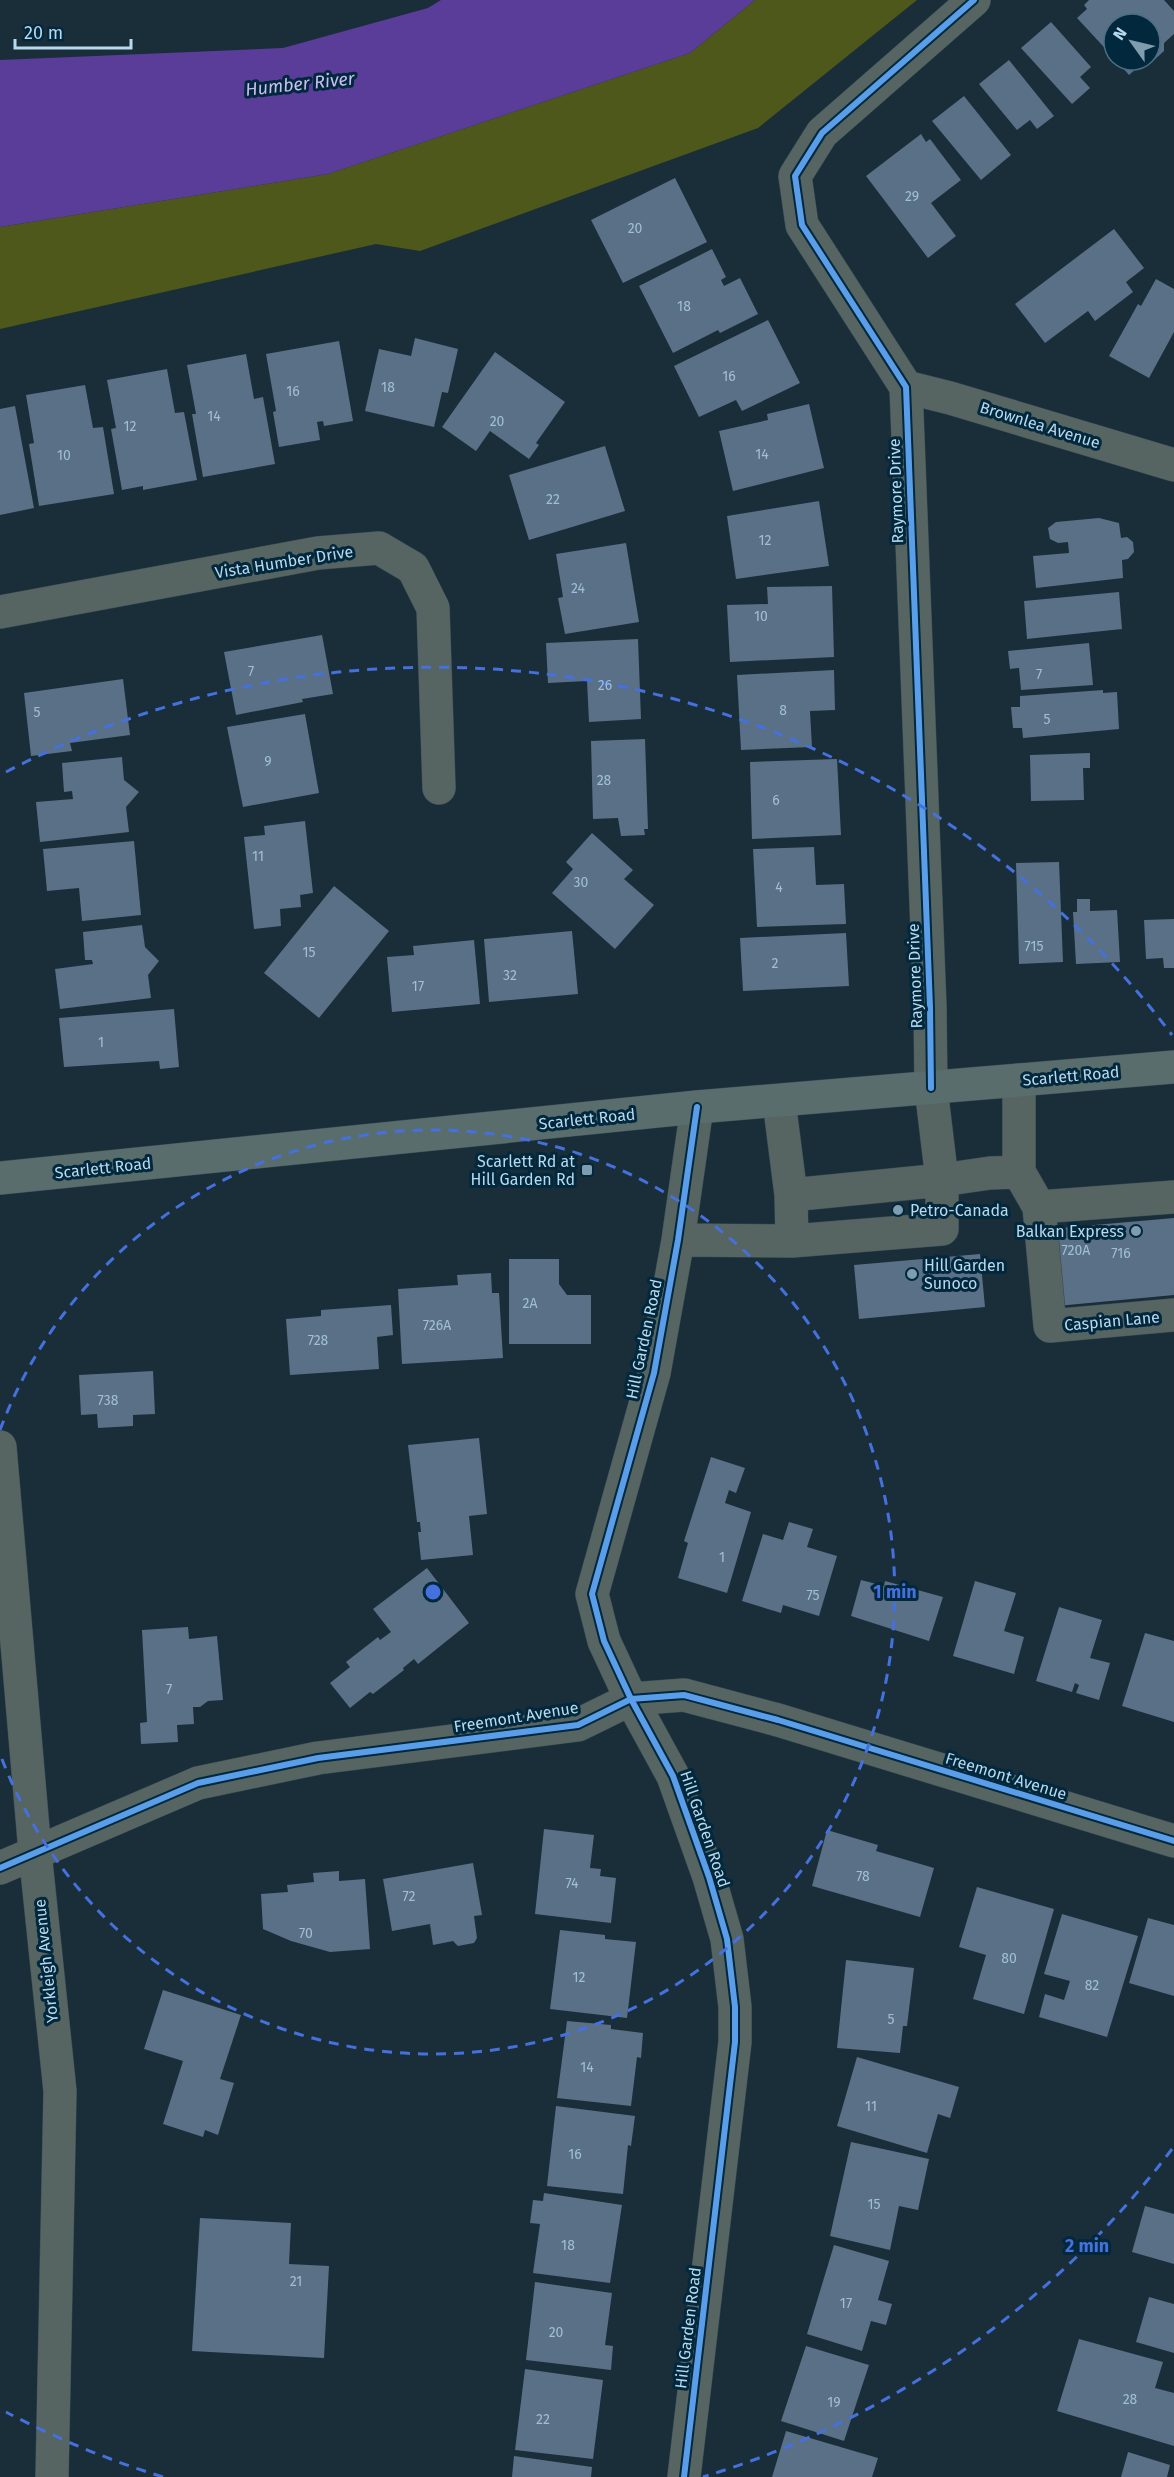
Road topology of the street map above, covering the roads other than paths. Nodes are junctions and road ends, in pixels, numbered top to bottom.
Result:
1 (974, 0) edge
2 (906, 387) junction
3 (1174, 465) edge
4 (0, 612) edge
5 (439, 788) dead end
6 (1174, 1067) edge
7 (1019, 1080) junction
8 (931, 1088) junction
9 (779, 1101) junction
10 (697, 1107) junction
11 (1019, 1172) junction
12 (0, 1178) edge
13 (942, 1180) junction
14 (791, 1195) junction
15 (1174, 1197) edge
16 (1039, 1208) junction
17 (678, 1240) junction
18 (792, 1241) junction
19 (1174, 1315) edge
20 (0, 1447) edge
21 (631, 1699) junction
22 (1174, 1841) edge
23 (35, 1852) junction
24 (0, 1868) edge
25 (52, 2477) edge
26 (684, 2477) edge

1 - 2 street
2 - 3 street, Brownlea Avenue
2 - 8 street, Raymore Drive
4 - 5 street, Vista Humber Drive
6 - 7 main road, Scarlett Road
7 - 8 main road, Scarlett Road
7 - 11 street
8 - 9 main road, Scarlett Road
8 - 13 street, Raymore Drive
9 - 10 main road, Scarlett Road
9 - 14 street
10 - 12 main road, Scarlett Road
10 - 17 street, Hill Garden Road
11 - 13 street
11 - 16 street
13 - 14 street
13 - 18 street, Raymore Drive
14 - 18 street
15 - 16 street
16 - 19 street, Caspian Lane
17 - 18 street
17 - 21 street, Hill Garden Road
20 - 23 street, Yorkleigh Avenue
21 - 22 street, Freemont Avenue
21 - 23 street, Freemont Avenue
21 - 26 street, Hill Garden Road
23 - 24 street, Freemont Avenue
23 - 25 street, Yorkleigh Avenue

